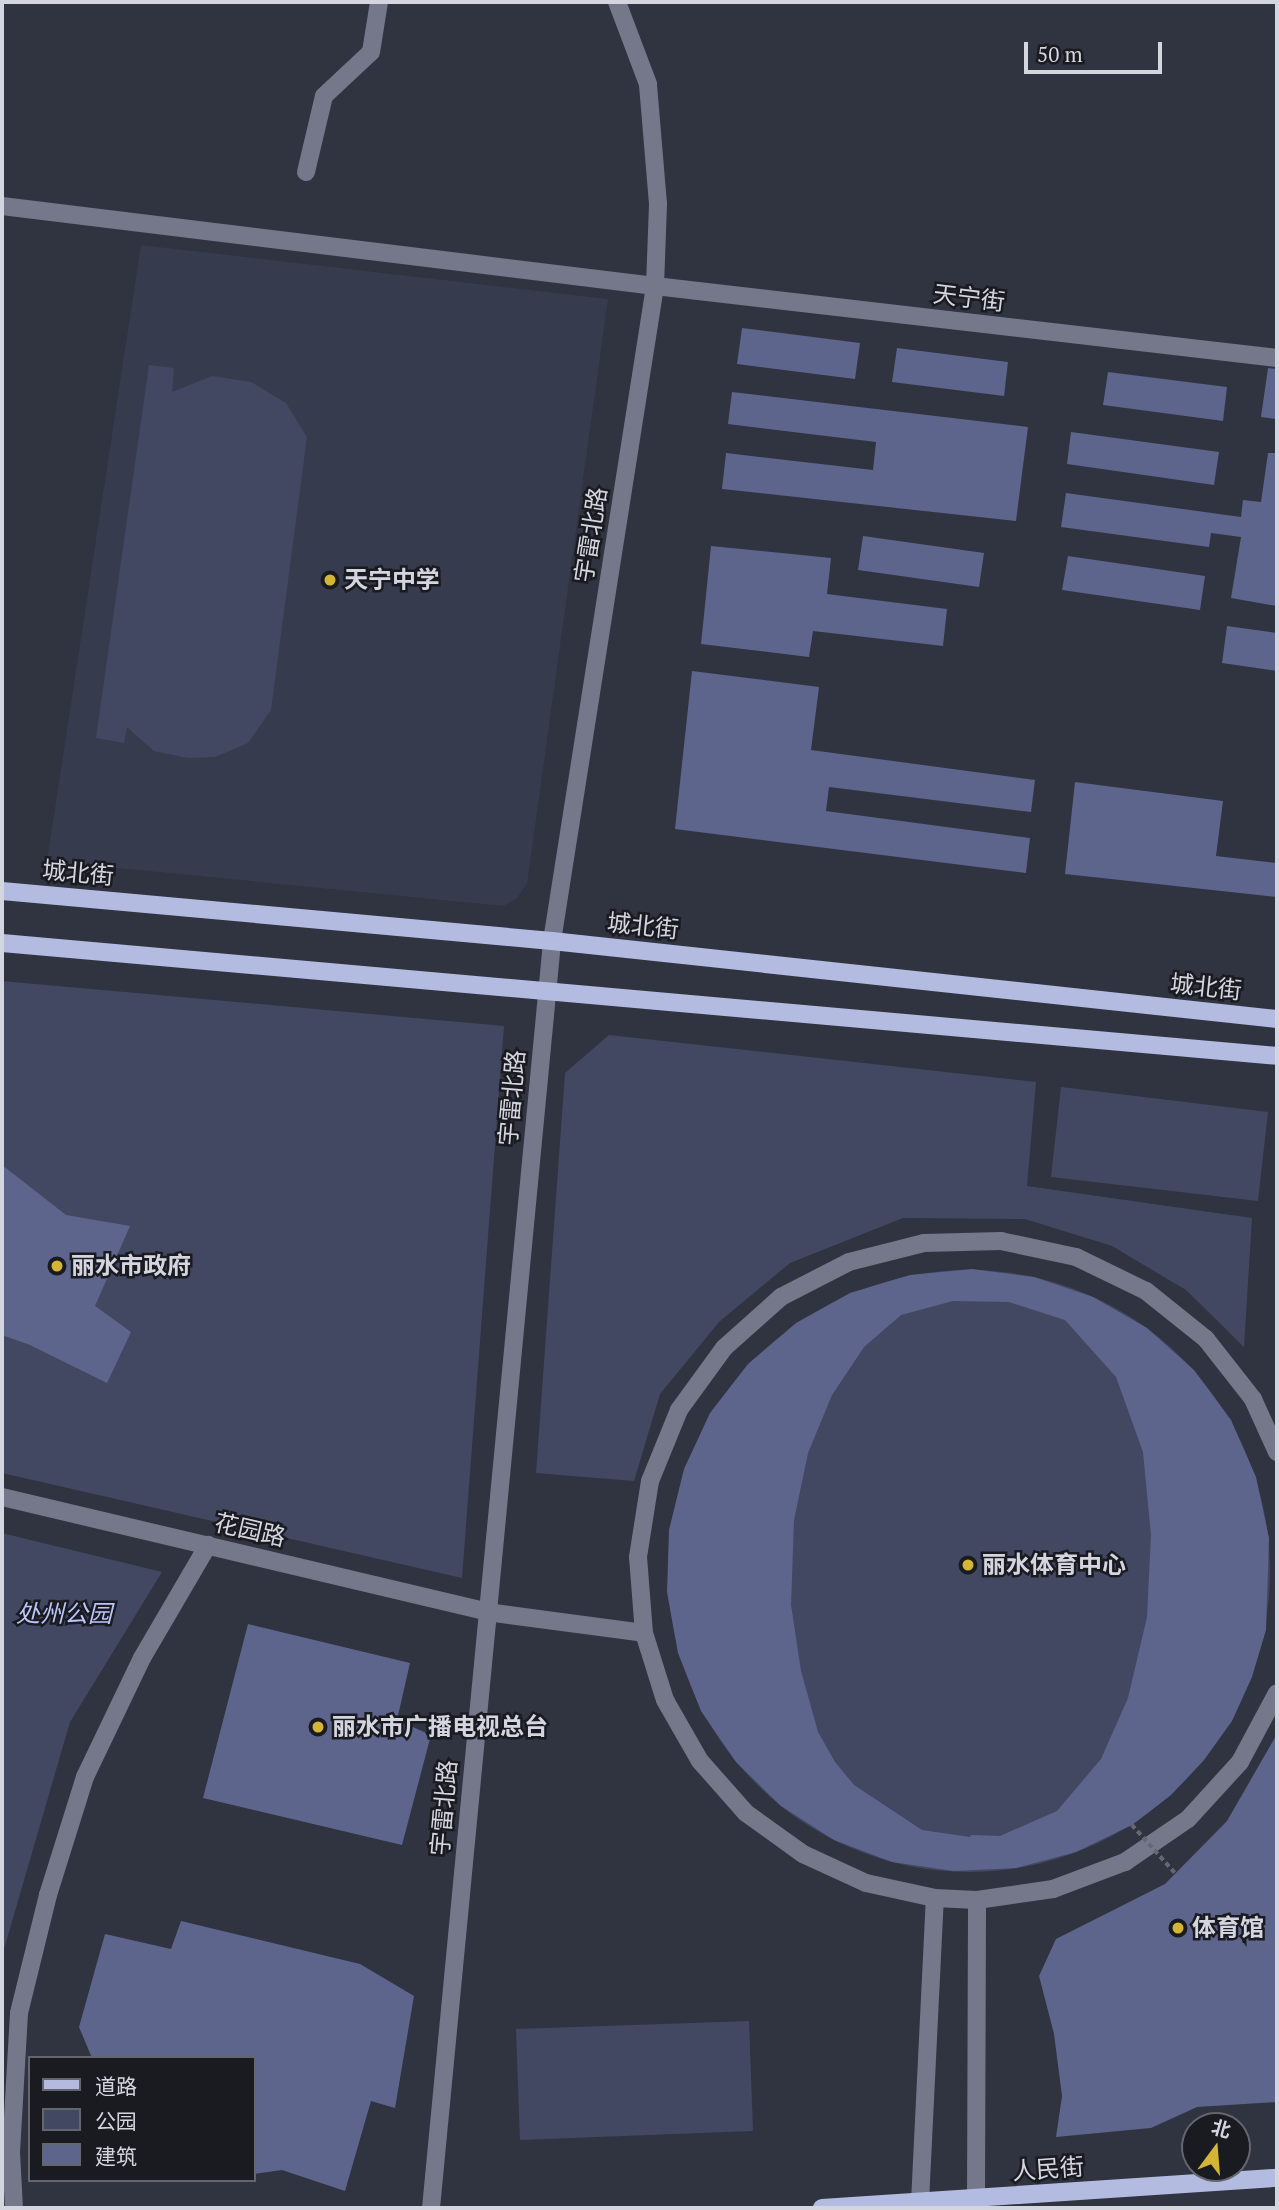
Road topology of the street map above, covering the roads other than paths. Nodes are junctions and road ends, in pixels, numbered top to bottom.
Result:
1 (379, 2) edge
2 (617, 2) edge
3 (306, 172) dead end
4 (2, 206) edge
5 (655, 286) junction
6 (1277, 358) edge
7 (2, 891) edge
8 (552, 941) junction
9 (2, 943) edge
10 (546, 993) junction
11 (1277, 1019) edge
12 (1277, 1056) edge
13 (1277, 1452) edge
14 (2, 1497) edge
15 (208, 1545) junction
16 (487, 1612) junction
17 (644, 1633) junction
18 (1277, 1693) edge
19 (935, 1898) junction
20 (977, 1900) junction
21 (1277, 2178) edge
22 (976, 2198) junction
23 (920, 2202) junction
24 (14, 2208) edge
25 (431, 2208) edge
26 (822, 2208) edge

1 - 3 street
2 - 5 street, 宇雷北路
4 - 5 street, 天宁街
5 - 6 street, 天宁街
5 - 8 street, 宇雷北路
7 - 8 main road, 城北街
8 - 10 street, 宇雷北路
8 - 11 main road, 城北街
9 - 10 main road
10 - 12 main road
10 - 16 street, 宇雷北路
13 - 17 street
14 - 15 street, 花园路
15 - 16 street, 花园路
15 - 24 street
16 - 17 street, 花园路
16 - 25 street, 宇雷北路
17 - 19 street
18 - 20 street
19 - 20 street
19 - 23 street
20 - 22 street
21 - 22 main road, 人民街
22 - 23 main road, 人民街
23 - 26 main road, 人民街

